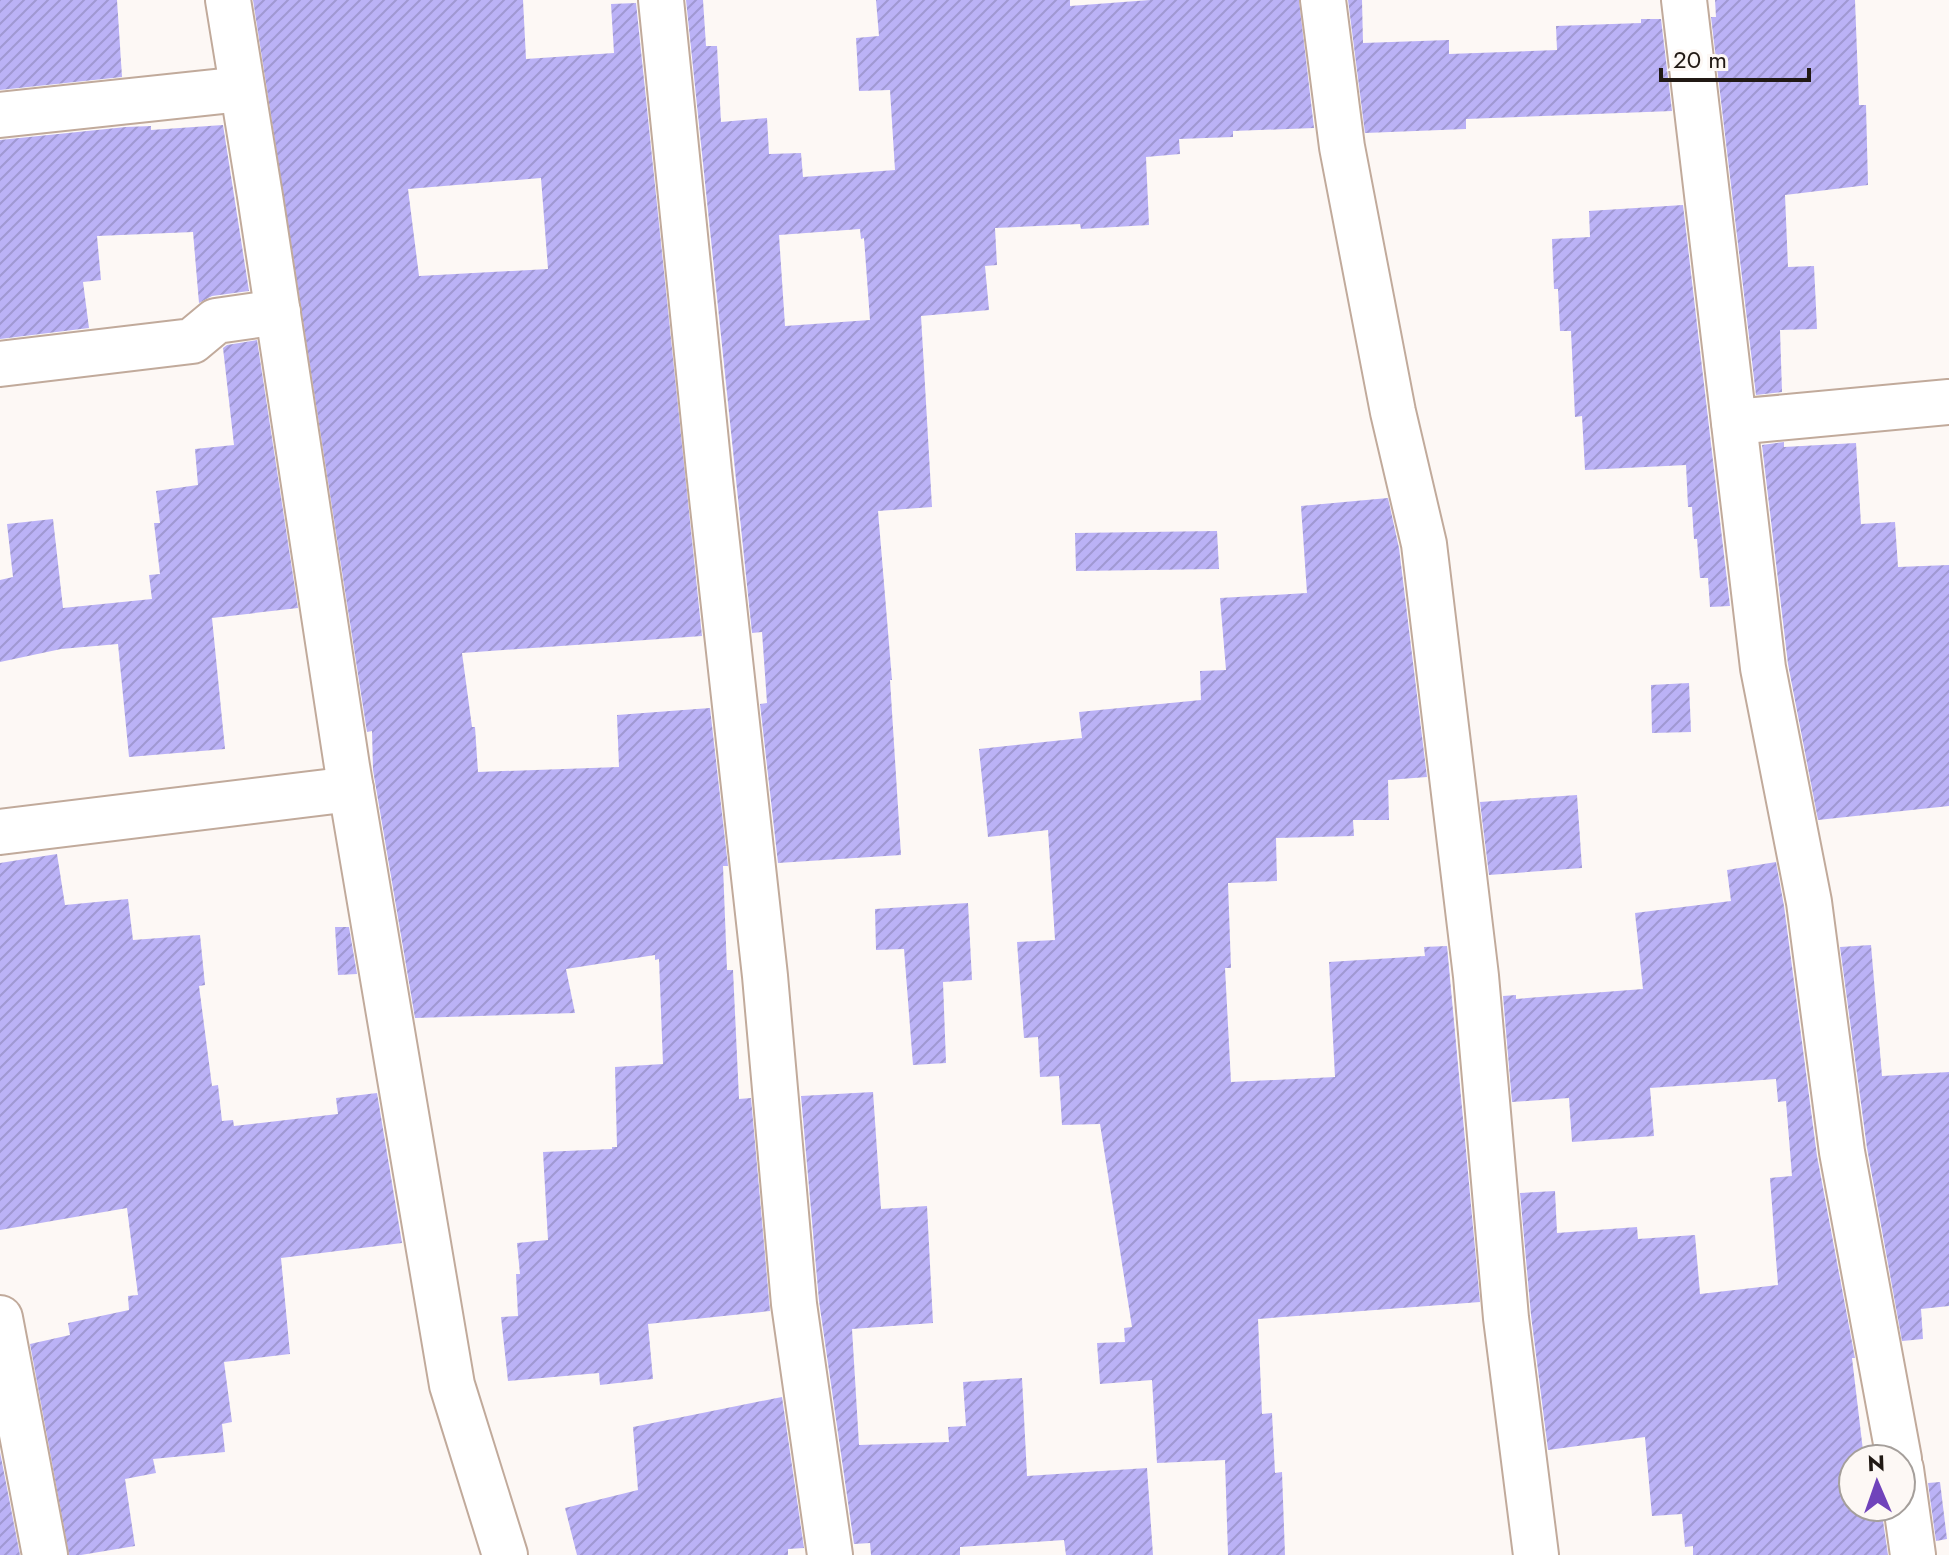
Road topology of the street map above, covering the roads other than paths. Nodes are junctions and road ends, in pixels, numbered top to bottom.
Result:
1 (228, 0) edge
2 (661, 0) edge
3 (1323, 0) edge
4 (1684, 0) edge
5 (242, 89) junction
6 (0, 115) edge
7 (278, 312) junction
8 (0, 364) edge
9 (1949, 402) edge
10 (1734, 422) junction
11 (351, 789) junction
12 (0, 832) edge
13 (0, 1318) edge
14 (1896, 1443) edge
15 (1909, 1523) edge
16 (45, 1555) edge
17 (505, 1555) edge
18 (830, 1555) edge
19 (1536, 1555) edge
20 (1913, 1555) edge

1 - 5 street
2 - 18 street
3 - 19 street
4 - 10 street
5 - 6 street
5 - 7 street
7 - 8 street
7 - 11 street
9 - 10 street
10 - 14 street
11 - 12 street
11 - 17 street
13 - 16 street
15 - 20 street

